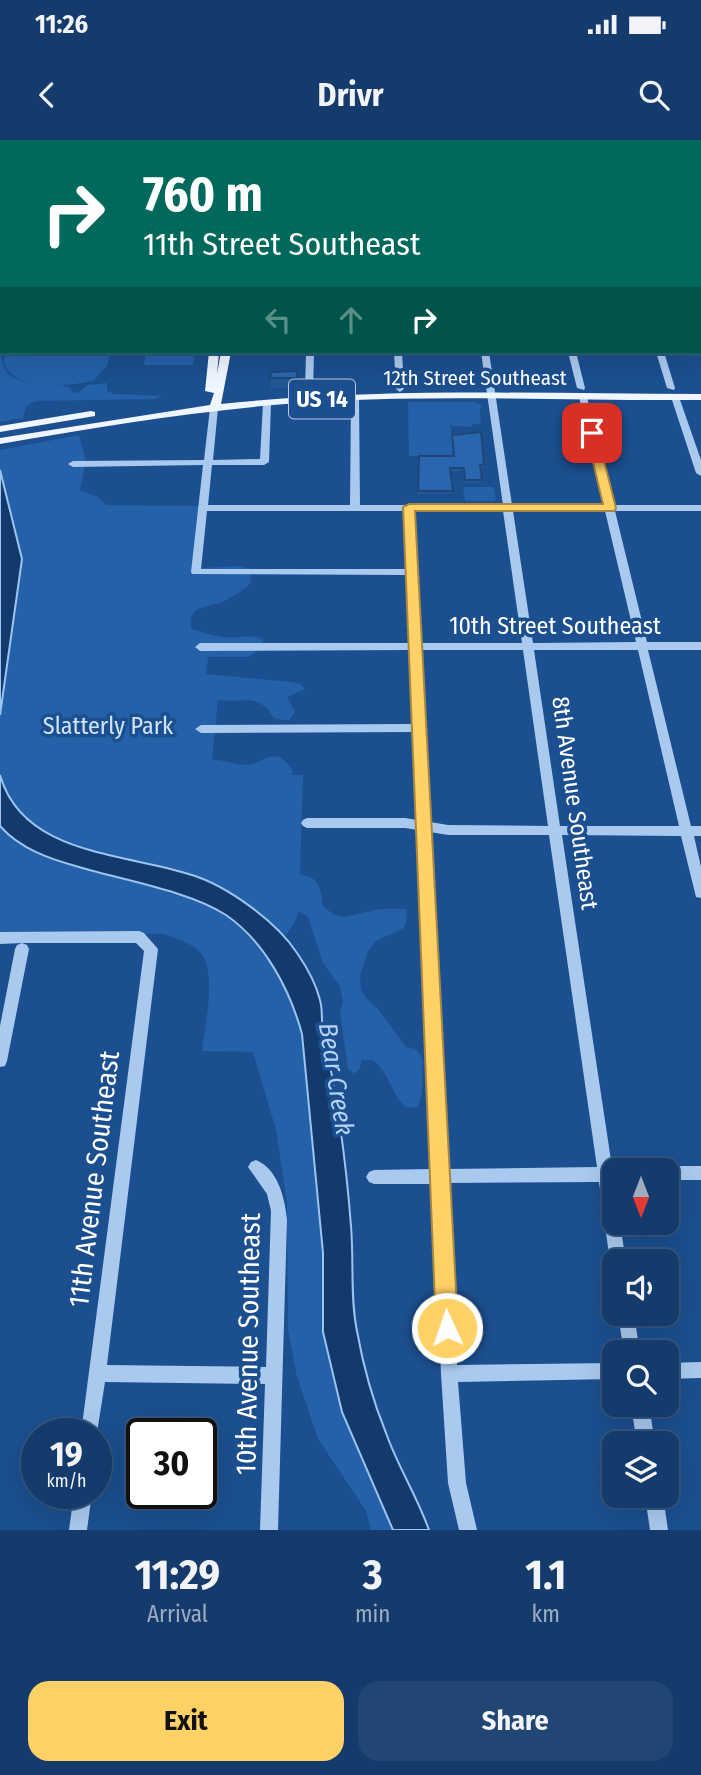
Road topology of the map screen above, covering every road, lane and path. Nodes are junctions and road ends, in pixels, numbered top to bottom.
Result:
1 (214, 354) edge
2 (226, 354) edge
3 (310, 354) edge
4 (398, 354) edge
5 (485, 354) edge
6 (572, 354) edge
7 (661, 354) edge
8 (400, 389) junction
9 (701, 390) edge
10 (309, 392) junction
11 (582, 392) junction
12 (491, 393) junction
13 (673, 393) junction
14 (355, 397) junction
15 (701, 397) edge
16 (214, 403) junction
17 (267, 403) junction
18 (4, 434) edge
19 (210, 462) junction
20 (73, 464) dead end
21 (701, 473) edge
22 (355, 507) junction
23 (409, 507) junction
24 (508, 507) junction
25 (204, 508) junction
26 (610, 508) junction
27 (701, 508) edge
28 (412, 572) junction
29 (701, 646) edge
30 (200, 647) dead end
31 (415, 647) junction
32 (529, 647) junction
33 (643, 647) junction
34 (419, 728) junction
35 (201, 729) dead end
36 (307, 823) dead end
37 (425, 826) junction
38 (554, 830) junction
39 (687, 831) junction
40 (701, 831) edge
41 (701, 893) edge
42 (0, 938) edge
43 (22, 949) dead end
44 (0, 1061) edge
45 (606, 1158) edge
46 (256, 1167) dead end
47 (701, 1172) edge
48 (679, 1173) edge
49 (602, 1174) edge
50 (439, 1176) junction
51 (374, 1177) dead end
52 (701, 1370) edge
53 (602, 1371) edge
54 (679, 1371) edge
55 (98, 1373) junction
56 (449, 1374) junction
57 (273, 1376) junction
58 (92, 1418) edge
59 (656, 1508) edge
60 (81, 1509) edge
61 (78, 1530) edge
62 (269, 1530) edge
63 (468, 1530) edge
64 (659, 1530) edge

1 - 16 main road
2 - 16 main road
3 - 10 street
4 - 8 street
5 - 12 street, 8th Avenue Southeast
6 - 11 street
7 - 13 street
8 - 10 main road, 12th Street Southeast / US 14
8 - 12 main road, 12th Street Southeast / US 14
9 - 13 main road
10 - 16 main road, 12th Street Southeast / US 14
11 - 12 main road, 12th Street Southeast / US 14
11 - 13 main road, 12th Street Southeast / US 14
11 - 13 main road, 12th Street Southeast / US 14
11 - 26 street
12 - 14 main road, 12th Street Southeast / US 14
12 - 24 street, 8th Avenue Southeast
13 - 15 main road, 12th Street Southeast / US 14
13 - 21 street
14 - 17 main road, 12th Street Southeast / US 14
14 - 22 street
16 - 17 main road, 12th Street Southeast / US 14
16 - 18 main road, 12th Street Southeast / US 14
16 - 19 street
17 - 19 street
19 - 20 street
19 - 25 street
22 - 23 street
22 - 25 street
23 - 24 street
23 - 28 street
24 - 26 street
24 - 32 street, 8th Avenue Southeast
25 - 28 street
26 - 27 street
26 - 33 street
28 - 31 street
29 - 33 street, 10th Street Southeast
30 - 31 street, 10th Street Southeast
31 - 32 street, 10th Street Southeast
31 - 34 street
32 - 33 street, 10th Street Southeast
32 - 38 street, 8th Avenue Southeast
33 - 39 street
34 - 35 street
34 - 37 street
36 - 37 street
37 - 38 street
37 - 50 street
38 - 39 street
38 - 45 street, 8th Avenue Southeast
39 - 40 street
39 - 41 street
42 - 55 street, 11th Avenue Southeast
43 - 44 street
46 - 57 street, 10th Avenue Southeast
47 - 48 street
49 - 50 street
50 - 51 street
50 - 56 street
52 - 54 street
53 - 56 street
55 - 57 street
55 - 58 street, 11th Avenue Southeast
56 - 63 street
57 - 62 street, 10th Avenue Southeast
59 - 64 street
60 - 61 street

